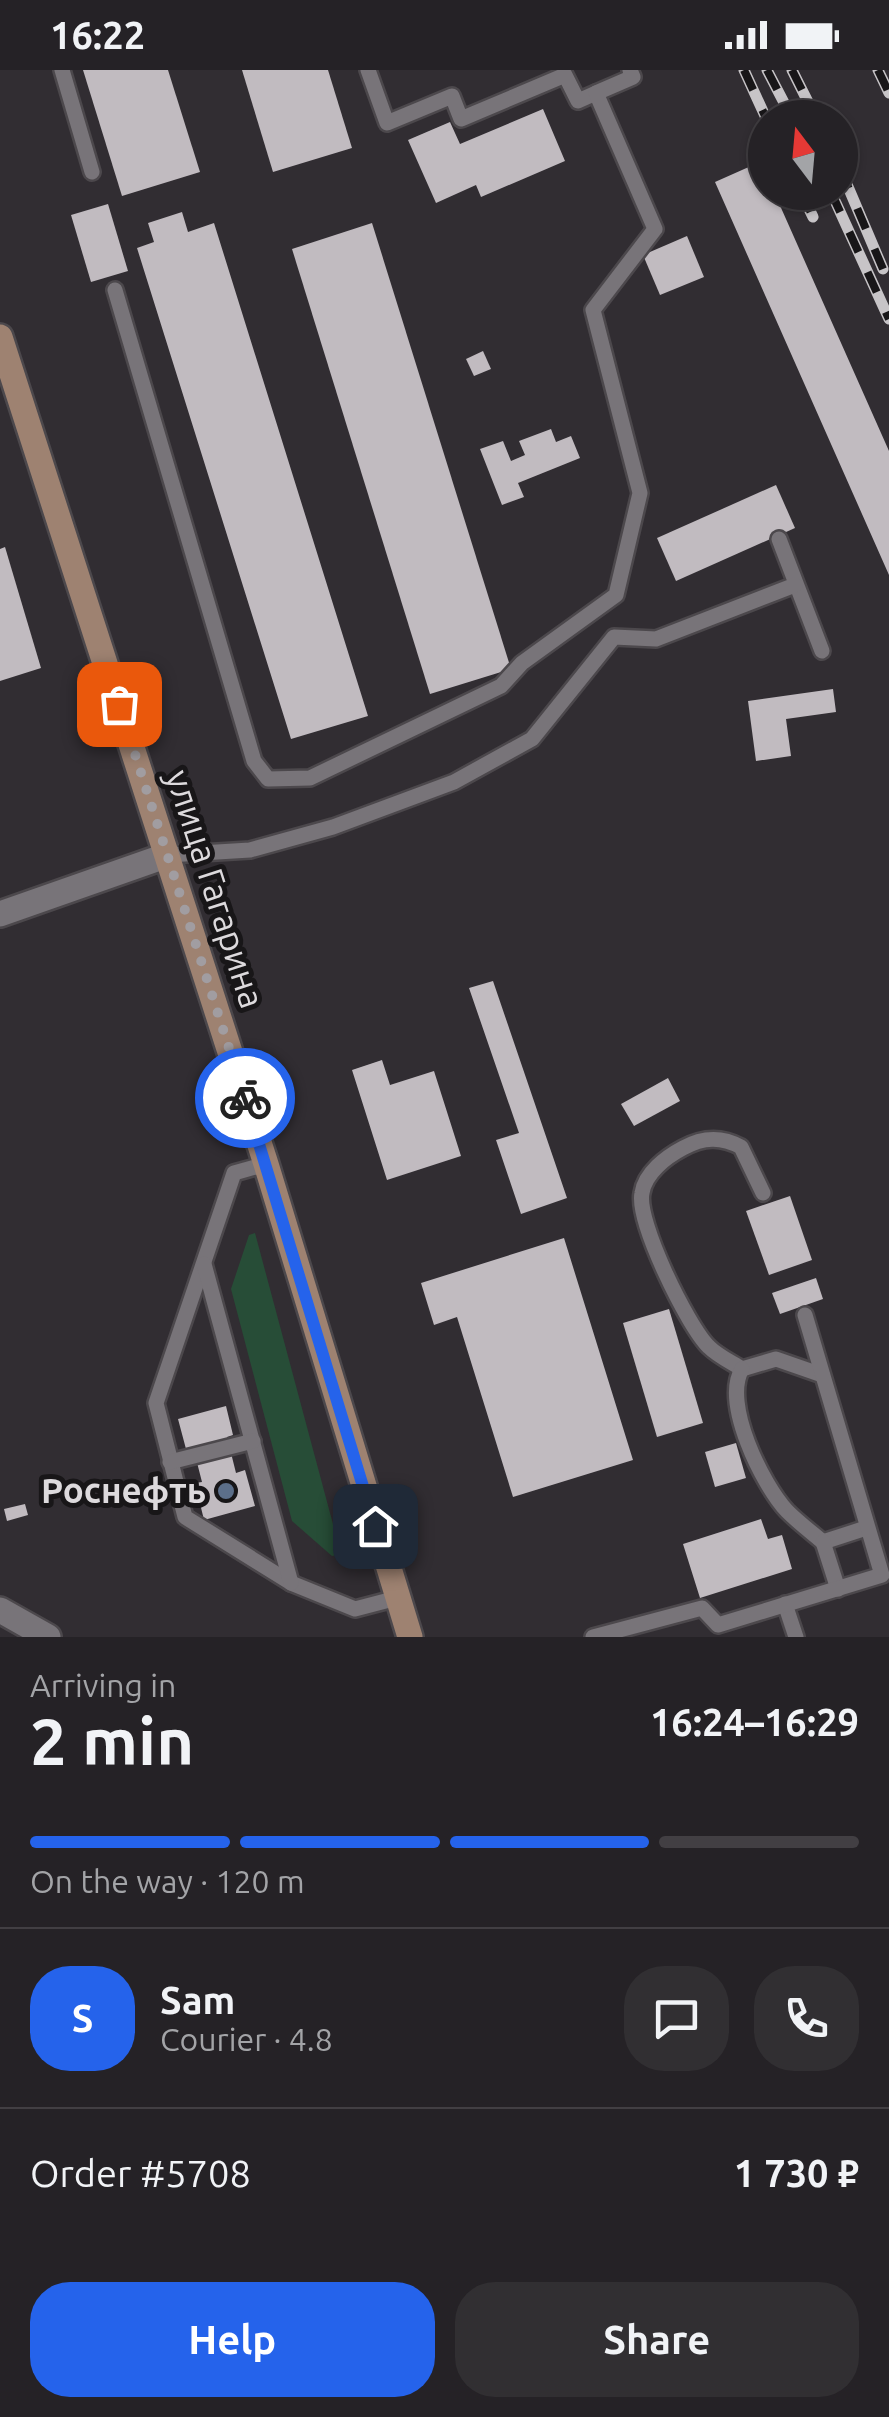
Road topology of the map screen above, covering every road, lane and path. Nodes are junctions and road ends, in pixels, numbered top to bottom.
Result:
1 (62, 70) edge
2 (368, 70) edge
3 (630, 70) edge
4 (596, 94) junction
5 (92, 172) dead end
6 (115, 290) dead end
7 (0, 336) edge
8 (779, 540) dead end
9 (795, 585) junction
10 (822, 651) dead end
11 (168, 856) junction
12 (0, 914) edge
13 (266, 1164) junction
14 (763, 1192) dead end
15 (204, 1264) junction
16 (805, 1315) dead end
17 (742, 1368) junction
18 (822, 1375) junction
19 (253, 1441) junction
20 (170, 1462) junction
21 (866, 1528) junction
22 (823, 1542) junction
23 (885, 1574) edge
24 (290, 1584) junction
25 (838, 1589) junction
26 (397, 1598) junction
27 (785, 1604) junction
28 (0, 1610) edge
29 (48, 1637) edge
30 (410, 1637) edge
31 (593, 1637) edge
32 (796, 1637) edge

1 - 5 lane
2 - 4 lane
3 - 4 lane
4 - 6 lane
7 - 11 street, улица Гагарина
8 - 9 lane
9 - 10 lane
9 - 11 lane
11 - 12 street
11 - 13 street, улица Гагарина
13 - 15 lane
13 - 26 street, улица Гагарина
14 - 17 lane
15 - 19 lane
15 - 20 lane
16 - 18 lane
17 - 18 lane
17 - 22 lane
18 - 21 lane
19 - 20 lane
19 - 24 lane
20 - 24 lane
21 - 22 lane
21 - 23 lane
22 - 25 lane
23 - 25 lane
24 - 26 lane
25 - 27 lane
26 - 30 street, улица Гагарина
27 - 31 lane
27 - 32 lane
28 - 29 street

